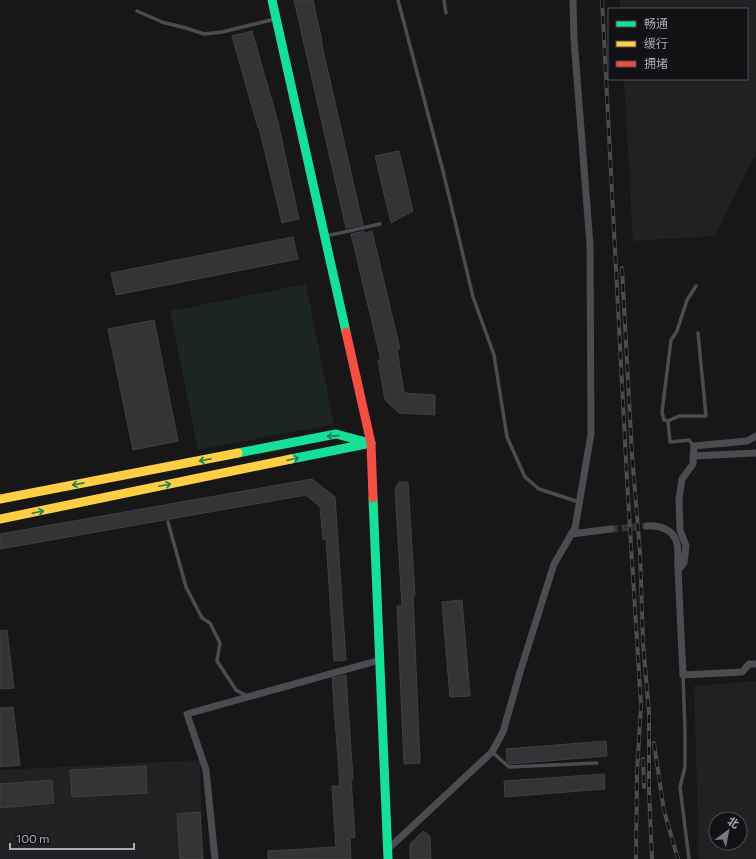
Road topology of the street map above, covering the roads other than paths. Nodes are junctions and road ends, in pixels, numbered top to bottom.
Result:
1 (272, 0) edge
2 (398, 0) edge
3 (444, 0) edge
4 (573, 0) edge
5 (137, 12) dead end
6 (446, 13) dead end
7 (276, 19) junction
8 (380, 224) dead end
9 (324, 236) junction
10 (696, 286) dead end
11 (698, 333) dead end
12 (668, 421) junction
13 (756, 436) edge
14 (371, 443) junction
15 (694, 446) junction
16 (756, 454) edge
17 (693, 456) junction
18 (0, 499) edge
19 (580, 502) junction
20 (0, 520) edge
21 (168, 522) dead end
22 (647, 526) tunnel mouth
23 (611, 529) tunnel mouth
24 (571, 534) junction
25 (678, 570) junction
26 (380, 660) junction
27 (756, 664) edge
28 (683, 675) junction
29 (248, 697) junction
30 (492, 752) junction
31 (597, 763) dead end
32 (388, 849) junction
33 (215, 859) edge
34 (388, 859) edge
35 (689, 859) edge

1 - 7 main road
2 - 19 lane
3 - 6 lane
4 - 19 street
5 - 7 lane
7 - 9 main road
8 - 9 lane
9 - 14 main road
10 - 12 lane
11 - 12 lane
12 - 15 lane
13 - 15 street
14 -> 18 main road
20 -> 14 main road
14 - 26 main road
15 - 17 street
16 - 17 street
17 - 25 street
19 - 24 street
21 - 29 lane
22 - 25 street
23 - 24 street
24 - 30 street
25 - 28 street
26 - 29 street
26 - 32 main road
27 - 28 street
28 - 35 lane
29 - 33 street
30 - 31 lane
30 - 32 street
32 - 34 main road

